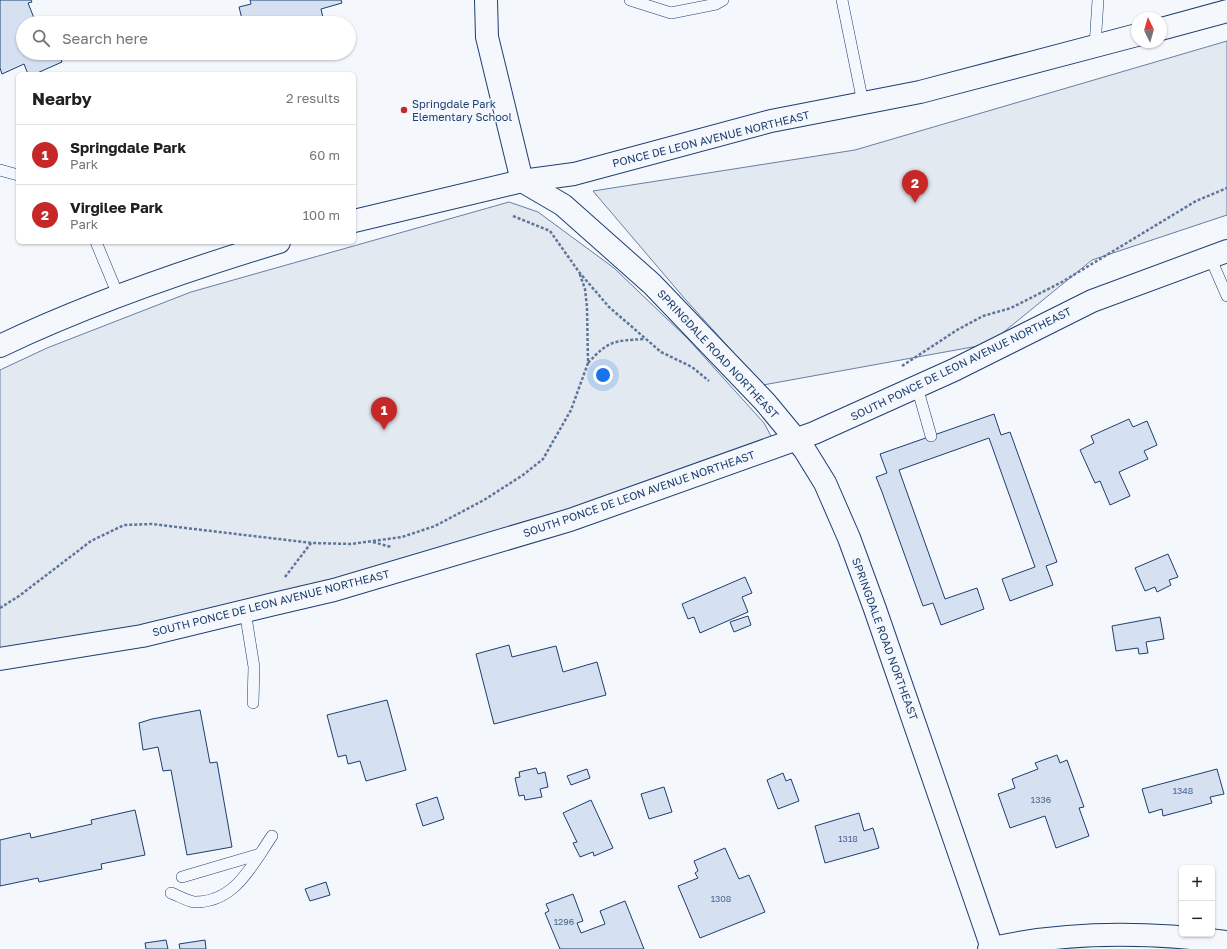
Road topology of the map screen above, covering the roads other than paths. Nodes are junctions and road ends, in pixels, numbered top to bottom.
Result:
1 (486, 0) edge
2 (630, 0) edge
3 (723, 0) edge
4 (842, 0) edge
5 (1098, 0) edge
6 (1227, 11) edge
7 (1167, 27) edge
8 (1131, 37) edge
9 (1095, 46) junction
10 (862, 103) junction
11 (0, 170) edge
12 (16, 174) edge
13 (522, 181) junction
14 (356, 221) edge
15 (97, 244) edge
16 (273, 244) edge
17 (1219, 254) edge
18 (118, 295) junction
19 (1227, 296) edge
20 (0, 346) edge
21 (917, 387) junction
22 (931, 436) dead end
23 (796, 440) junction
24 (245, 611) junction
25 (0, 659) edge
26 (253, 703) dead end
27 (272, 836) dead end
28 (260, 854) junction
29 (182, 877) dead end
30 (171, 893) dead end
31 (1227, 942) edge
32 (991, 949) edge

1 - 13 main road
2 - 3 lane
4 - 10 lane
5 - 9 lane
6 - 7 main road
8 - 9 main road, PONCE DE LEON AVENUE NORTHEAST
9 - 10 main road, PONCE DE LEON AVENUE NORTHEAST
10 - 13 main road, PONCE DE LEON AVENUE NORTHEAST
11 - 12 lane
13 - 14 main road, PONCE DE LEON AVENUE NORTHEAST
13 - 23 main road, SPRINGDALE ROAD NORTHEAST
15 - 18 lane
16 - 18 main road
17 - 19 lane
17 - 21 main road, SOUTH PONCE DE LEON AVENUE NORTHEAST
18 - 20 main road
21 - 22 lane
21 - 23 main road, SOUTH PONCE DE LEON AVENUE NORTHEAST
23 - 24 main road, SOUTH PONCE DE LEON AVENUE NORTHEAST
23 - 32 main road, SPRINGDALE ROAD NORTHEAST
24 - 25 main road, SOUTH PONCE DE LEON AVENUE NORTHEAST
24 - 26 lane
27 - 28 lane
28 - 29 lane
28 - 30 lane
31 - 32 main road

